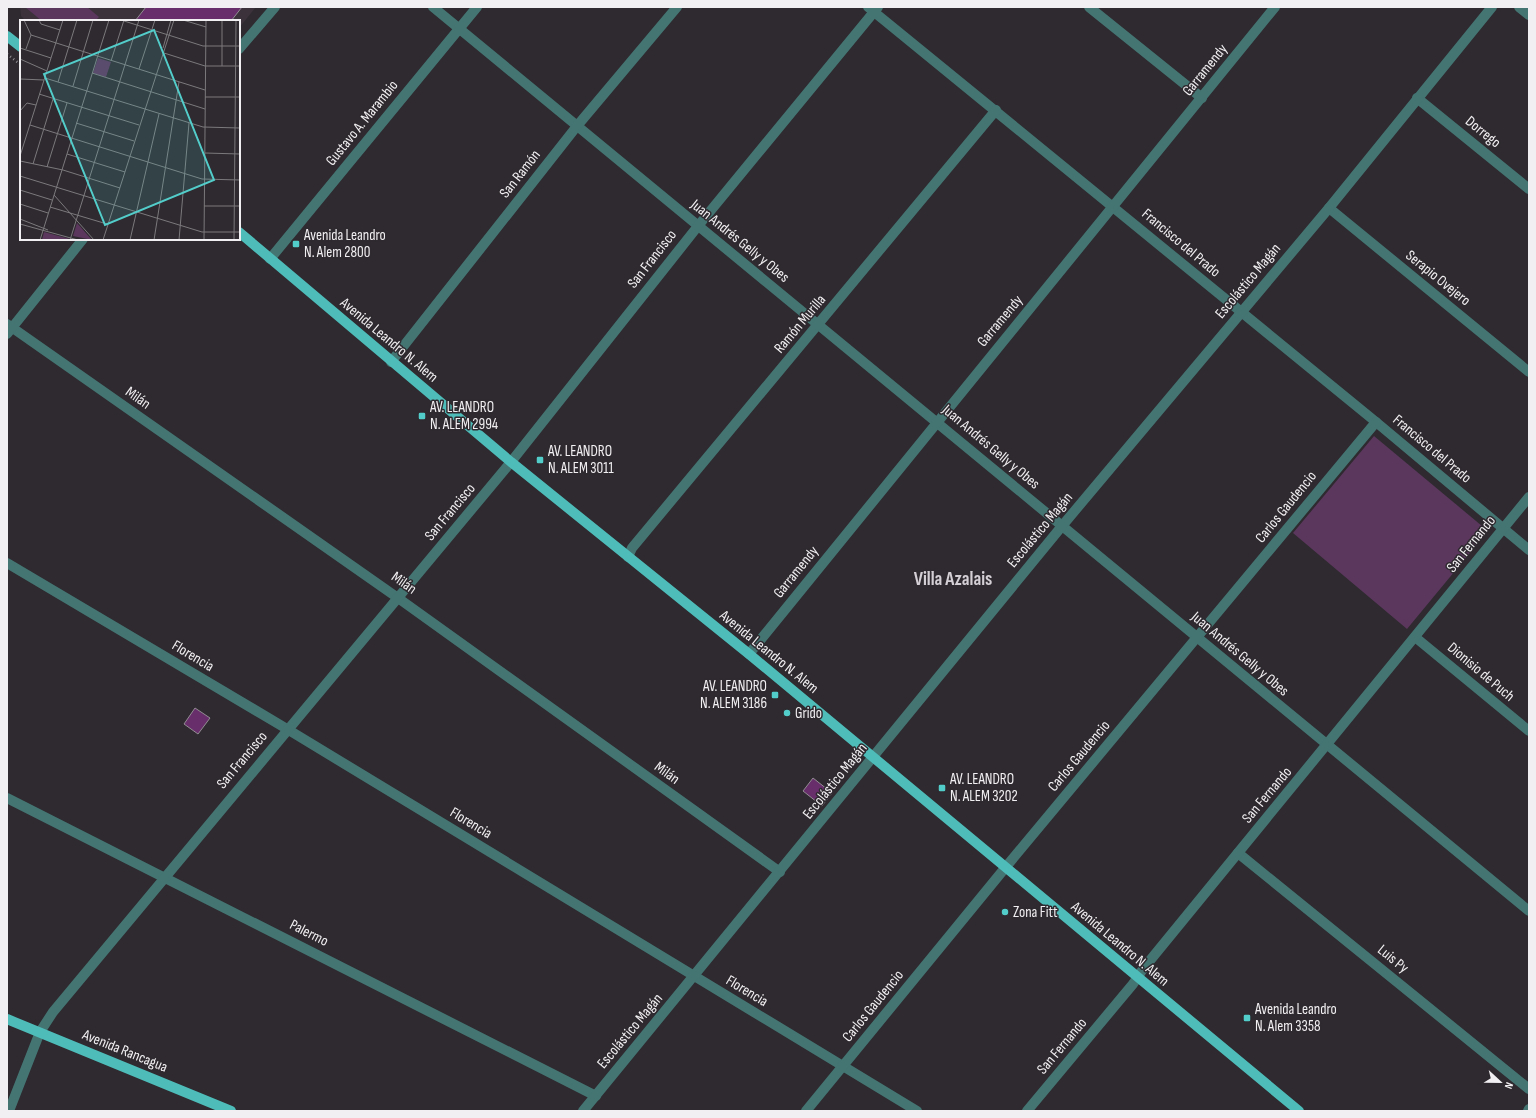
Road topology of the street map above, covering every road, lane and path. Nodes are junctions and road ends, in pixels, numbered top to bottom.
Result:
1 (275, 7) edge
2 (433, 7) edge
3 (477, 7) edge
4 (677, 7) edge
5 (1089, 7) edge
6 (1275, 7) edge
7 (1492, 7) edge
8 (1519, 7) edge
9 (873, 9) edge
10 (1529, 15) edge
11 (459, 29) junction
12 (7, 36) edge
13 (20, 47) edge
14 (240, 48) edge
15 (7, 54) edge
16 (20, 64) edge
17 (1202, 98) junction
18 (1417, 98) junction
19 (996, 110) junction
20 (577, 126) junction
21 (1529, 189) edge
22 (1114, 207) junction
23 (1329, 208) junction
24 (698, 226) junction
25 (240, 233) edge
26 (82, 240) edge
27 (270, 259) junction
28 (1242, 312) junction
29 (818, 325) junction
30 (9, 329) edge
31 (391, 362) junction
32 (1529, 372) edge
33 (937, 421) junction
34 (1376, 422) junction
35 (511, 462) junction
36 (1529, 497) edge
37 (1062, 526) junction
38 (1503, 529) junction
39 (1529, 550) edge
40 (628, 556) junction
41 (7, 563) edge
42 (398, 598) junction
43 (1415, 637) junction
44 (1198, 638) junction
45 (749, 654) junction
46 (287, 729) junction
47 (1529, 731) edge
48 (1327, 745) junction
49 (873, 758) junction
50 (7, 798) edge
51 (1238, 853) junction
52 (1005, 868) junction
53 (780, 872) junction
54 (166, 876) junction
55 (1529, 911) edge
56 (695, 977) junction
57 (1137, 977) junction
58 (7, 1019) edge
59 (40, 1032) junction
60 (842, 1066) junction
61 (1529, 1089) edge
62 (596, 1096) junction
63 (9, 1111) edge
64 (231, 1111) edge
65 (584, 1111) edge
66 (806, 1111) edge
67 (917, 1111) edge
68 (1027, 1111) edge
69 (1299, 1111) edge

1 - 14 street
2 - 11 street, Juan Andrés Gelly y Obes
3 - 11 street, Gustavo A. Marambio
4 - 20 street, San Ramón
5 - 17 street
6 - 17 street, Garramendy
7 - 18 street, Escolástico Magán
8 - 10 street
9 - 19 street, Francisco del Prado
9 - 24 street, San Francisco
11 - 20 street, Juan Andrés Gelly y Obes
11 - 27 street, Gustavo A. Marambio
12 - 13 main road
15 - 16 path
17 - 22 street, Garramendy
18 - 21 street, Dorrego
18 - 23 street, Escolástico Magán
19 - 22 street, Francisco del Prado
19 - 29 street, Ramón Murilla
20 - 24 street, Juan Andrés Gelly y Obes
20 - 31 street, San Ramón
22 - 28 street, Francisco del Prado
22 - 33 street, Garramendy
23 - 28 street, Escolástico Magán
23 - 32 street, Serapio Ovejero
24 - 29 street, Juan Andrés Gelly y Obes
24 - 35 street, San Francisco
25 - 27 main road, Avenida Leandro N. Alem
26 - 30 street
27 - 31 main road, Avenida Leandro N. Alem
28 - 34 street, Francisco del Prado
28 - 37 street, Escolástico Magán
29 - 33 street, Juan Andrés Gelly y Obes
29 - 40 street, Ramón Murilla
30 - 42 street, Milán
31 - 35 main road, Avenida Leandro N. Alem
33 - 37 street, Juan Andrés Gelly y Obes
33 - 45 street, Garramendy
34 - 38 street, Francisco del Prado
34 - 44 street, Carlos Gaudencio
35 - 40 main road, Avenida Leandro N. Alem
35 - 42 street, San Francisco
36 - 38 street, San Fernando
37 - 44 street, Juan Andrés Gelly y Obes
37 - 49 street, Escolástico Magán
38 - 39 street, Francisco del Prado
38 - 43 street, San Fernando
40 - 45 main road, Avenida Leandro N. Alem
41 - 46 street, Florencia
42 - 46 street, San Francisco
42 - 53 street, Milán
43 - 47 street, Dionisio de Puch
43 - 48 street, San Fernando
44 - 48 street, Juan Andrés Gelly y Obes
44 - 52 street, Carlos Gaudencio
45 - 49 main road, Avenida Leandro N. Alem
46 - 54 street, San Francisco
46 - 56 street, Florencia
48 - 51 street, San Fernando
48 - 55 street, Juan Andrés Gelly y Obes
49 - 52 main road, Avenida Leandro N. Alem
49 - 53 street, Escolástico Magán
50 - 54 street, Palermo
51 - 57 street, San Fernando
51 - 61 street, Luis Py
52 - 57 main road, Avenida Leandro N. Alem
52 - 60 street, Carlos Gaudencio
53 - 56 street, Escolástico Magán
54 - 59 street, San Francisco
54 - 62 street, Palermo
56 - 60 street, Florencia
56 - 62 street, Escolástico Magán
57 - 68 street, San Fernando
57 - 69 main road, Avenida Leandro N. Alem
58 - 59 main road, Avenida Rancagua
59 - 63 street, San Francisco
59 - 64 main road, Avenida Rancagua
60 - 66 street, Carlos Gaudencio
60 - 67 street, Florencia
62 - 65 street, Escolástico Magán

